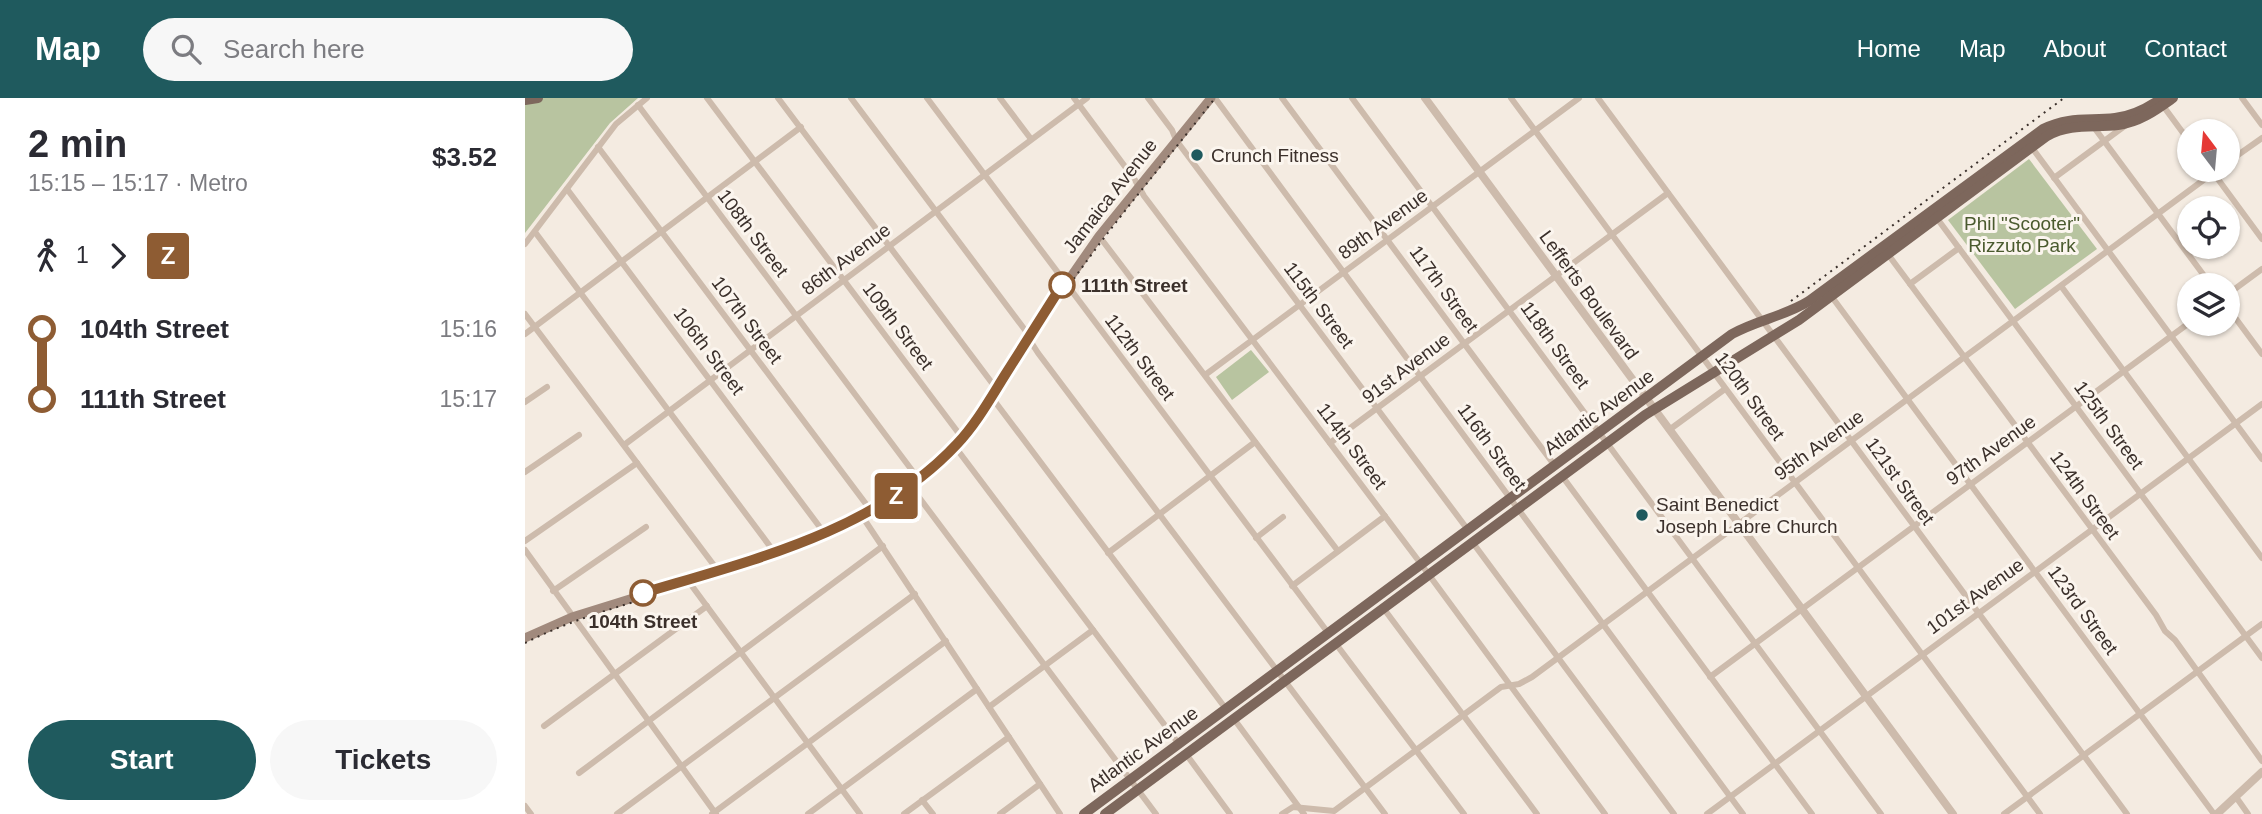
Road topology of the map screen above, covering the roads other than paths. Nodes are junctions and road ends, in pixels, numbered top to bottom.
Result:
1 (538, 98) edge
2 (647, 98) edge
3 (707, 98) edge
4 (778, 98) edge
5 (851, 98) edge
6 (927, 98) edge
7 (1000, 98) edge
8 (1087, 98) edge
9 (1148, 98) edge
10 (1213, 98) edge
11 (1282, 98) edge
12 (1352, 98) edge
13 (1425, 98) edge
14 (1511, 98) edge
15 (1579, 98) edge
16 (1598, 98) edge
17 (2173, 98) edge
18 (2242, 98) edge
19 (525, 100) edge
20 (2160, 100) edge
21 (1077, 101) edge
22 (638, 105) junction
23 (2091, 122) junction
24 (2131, 122) junction
25 (2177, 124) edge
26 (2262, 125) edge
27 (801, 127) junction
28 (1535, 131) junction
29 (2262, 138) edge
30 (1031, 139) junction
31 (1176, 140) junction
32 (2104, 141) junction
33 (2029, 144) junction
34 (598, 147) junction
35 (2240, 154) edge
36 (754, 162) junction
37 (1479, 172) junction
38 (984, 175) junction
39 (2054, 178) junction
40 (2200, 182) edge
41 (2222, 182) edge
42 (1140, 187) junction
43 (567, 189) junction
44 (1668, 193) junction
45 (707, 198) junction
46 (1432, 207) junction
47 (937, 210) junction
48 (1934, 214) junction
49 (2158, 214) junction
50 (535, 232) junction
51 (661, 232) junction
52 (1612, 235) junction
53 (1099, 236) junction
54 (2262, 239) edge
55 (1388, 240) junction
56 (525, 244) edge
57 (890, 246) junction
58 (1959, 248) junction
59 (1885, 251) junction
60 (2108, 251) junction
61 (622, 261) junction
62 (2262, 269) edge
63 (1344, 272) junction
64 (2202, 273) edge
65 (1556, 276) junction
66 (844, 281) junction
67 (1065, 283) junction
68 (1910, 285) junction
69 (2240, 285) edge
70 (2061, 286) junction
71 (1828, 292) junction
72 (580, 293) junction
73 (1299, 305) junction
74 (1509, 311) junction
75 (525, 314) edge
76 (796, 316) junction
77 (1763, 320) junction
78 (2013, 321) junction
79 (2240, 324) edge
80 (535, 327) junction
81 (2177, 332) edge
82 (525, 334) edge
83 (1774, 335) junction
84 (2171, 336) junction
85 (1029, 339) junction
86 (1252, 339) junction
87 (1465, 344) junction
88 (751, 351) junction
89 (2262, 354) edge
90 (1702, 357) junction
91 (1964, 358) junction
92 (2124, 371) junction
93 (1713, 373) junction
94 (1205, 375) junction
95 (1421, 377) junction
96 (711, 380) junction
97 (547, 387) dead end
98 (1725, 389) junction
99 (995, 395) junction
100 (1646, 398) junction
101 (1907, 399) junction
102 (525, 402) edge
103 (2262, 404) edge
104 (2076, 407) junction
105 (1377, 409) junction
106 (1654, 409) junction
107 (669, 411) junction
108 (2236, 423) junction
109 (1669, 430) junction
110 (1600, 433) junction
111 (579, 435) dead end
112 (963, 439) junction
113 (1851, 441) junction
114 (1255, 442) junction
115 (1331, 443) junction
116 (1607, 443) junction
117 (2027, 443) junction
118 (624, 445) junction
119 (956, 448) junction
120 (2188, 458) junction
121 (2262, 459) edge
122 (637, 463) junction
123 (1555, 466) junction
124 (525, 472) edge
125 (1210, 476) junction
126 (1562, 476) junction
127 (1795, 483) junction
128 (916, 484) junction
129 (1971, 485) junction
130 (2141, 494) junction
131 (1510, 498) junction
132 (1518, 509) junction
133 (872, 512) junction
134 (1159, 514) junction
135 (862, 516) junction
136 (1385, 516) junction
137 (1283, 517) dead end
138 (1739, 524) junction
139 (1914, 526) junction
140 (646, 527) dead end
141 (1468, 530) junction
142 (2091, 530) junction
143 (825, 534) junction
144 (1256, 538) junction
145 (525, 541) edge
146 (1473, 543) junction
147 (883, 546) junction
148 (525, 550) edge
149 (1338, 551) junction
150 (1108, 553) junction
151 (774, 554) junction
152 (1692, 558) junction
153 (2262, 558) edge
154 (1421, 565) junction
155 (1858, 568) junction
156 (2035, 571) junction
157 (719, 572) junction
158 (1429, 576) junction
159 (689, 582) junction
160 (1292, 586) junction
161 (553, 591) junction
162 (1647, 591) junction
163 (915, 594) junction
164 (707, 606) junction
165 (1384, 609) junction
166 (1802, 609) junction
167 (1979, 613) junction
168 (572, 617) junction
169 (2262, 624) edge
170 (1603, 625) junction
171 (1093, 630) junction
172 (1329, 634) junction
173 (2246, 636) junction
174 (525, 638) edge
175 (946, 641) junction
176 (1755, 643) junction
177 (1336, 644) junction
178 (740, 652) junction
179 (1922, 655) junction
180 (1558, 657) junction
181 (2262, 658) edge
182 (1045, 665) junction
183 (1277, 672) junction
184 (2196, 672) junction
185 (613, 675) junction
186 (1710, 677) junction
187 (1284, 681) junction
188 (1510, 685) junction
189 (977, 689) junction
190 (1867, 696) junction
191 (774, 698) junction
192 (989, 707) junction
193 (1226, 709) junction
194 (2140, 714) junction
195 (1463, 715) junction
196 (1234, 719) junction
197 (647, 721) junction
198 (544, 726) dead end
199 (1820, 730) junction
200 (1009, 737) junction
201 (808, 743) junction
202 (1178, 744) junction
203 (1416, 750) junction
204 (1186, 754) junction
205 (2084, 755) junction
206 (2262, 761) edge
207 (1775, 764) junction
208 (681, 766) junction
209 (2262, 772) edge
210 (579, 773) dead end
211 (1131, 779) junction
212 (1040, 784) junction
213 (1365, 788) junction
214 (842, 789) junction
215 (1138, 789) junction
216 (1730, 797) junction
217 (2027, 797) junction
218 (2236, 797) junction
219 (922, 800) junction
220 (525, 806) edge
221 (1302, 811) edge
222 (714, 813) edge
223 (1333, 813) edge
224 (531, 814) edge
225 (617, 814) edge
226 (808, 814) edge
227 (860, 814) edge
228 (904, 814) edge
229 (933, 814) edge
230 (1000, 814) edge
231 (1060, 814) edge
232 (1084, 814) edge
233 (1105, 814) edge
234 (1156, 814) edge
235 (1230, 814) edge
236 (1282, 814) edge
237 (1385, 814) edge
238 (1464, 814) edge
239 (1537, 814) edge
240 (1605, 814) edge
241 (1674, 814) edge
242 (1707, 814) edge
243 (1743, 814) edge
244 (1812, 814) edge
245 (1881, 814) edge
246 (1954, 814) edge
247 (2004, 814) edge
248 (2040, 814) edge
249 (2127, 814) edge
250 (2216, 814) edge
251 (2248, 814) edge

1 - 19 main road
2 - 22 street
3 - 36 street, 109th Street
4 - 27 street
5 - 47 street
6 - 38 street, 112th Street
7 - 30 street
8 - 21 street, 86th Avenue
9 - 31 street, 115th Street
10 - 31 main road, Jamaica Avenue
10 - 63 street, 116th Street
11 - 55 street, 117th Street
12 - 46 street, 118th Street
13 - 37 street, Lefferts Boulevard
14 - 28 street, 120th Street
15 - 28 street, 89th Avenue
16 - 44 street, 121st Street
17 - 20 main road, Atlantic Avenue
18 - 26 street
20 - 23 main road, Atlantic Avenue
20 - 24 main road, Atlantic Avenue
20 - 25 street
21 - 30 street, 86th Avenue
21 - 42 street, 114th Street
22 - 34 street
22 - 45 street, 108th Street
23 - 24 main road, Atlantic Avenue
23 - 32 street
23 - 33 main road, Atlantic Avenue
24 - 32 street
27 - 36 street
27 - 57 street
28 - 37 street, 89th Avenue
28 - 52 street, 120th Street
29 - 35 street
30 - 38 street, 86th Avenue
31 - 42 main road, Jamaica Avenue
31 - 73 street, 115th Street
32 - 39 street
32 - 49 street
33 - 39 street
33 - 48 main road, Atlantic Avenue
34 - 43 street
34 - 51 street, 107th Street
36 - 45 street
36 - 66 street, 109th Street
37 - 46 street, 89th Avenue
37 - 65 street, Lefferts Boulevard
38 - 47 street, 86th Avenue
38 - 67 street, 112th Street
39 - 60 street
40 - 49 street, 95th Avenue
41 - 54 street
42 - 53 main road, Jamaica Avenue
42 - 86 street, 114th Street
43 - 50 street
43 - 61 street, 106th Street
44 - 52 street, 91st Avenue
44 - 77 street, 121st Street
45 - 51 street
45 - 76 street, 108th Street
46 - 55 street, 89th Avenue
46 - 74 street, 118th Street
47 - 57 street, 86th Avenue
47 - 85 street
48 - 58 street, 125th Street
48 - 59 main road, Atlantic Avenue
49 - 60 street, 95th Avenue
49 - 64 street
50 - 56 street
50 - 72 street
51 - 61 street
51 - 88 street, 107th Street
52 - 65 street, 91st Avenue
52 - 90 street, 120th Street
53 - 67 main road, Jamaica Avenue
53 - 94 street
55 - 63 street, 89th Avenue
55 - 87 street, 117th Street
57 - 66 street, 86th Avenue
57 - 99 street
58 - 68 street
58 - 78 street, 125th Street
59 - 68 street, 124th Street
59 - 71 main road, Atlantic Avenue
60 - 70 street, 95th Avenue
60 - 84 street
61 - 72 street
61 - 96 street, 106th Street
62 - 69 street
63 - 73 street, 89th Avenue
63 - 95 street, 116th Street
65 - 74 street, 91st Avenue
65 - 100 street, Lefferts Boulevard
66 - 76 street, 86th Avenue
66 - 112 street, 109th Street
67 - 85 main road, Jamaica Avenue
67 - 125 street, 112th Street
68 - 91 street, 124th Street
70 - 78 street, 95th Avenue
70 - 92 street
71 - 77 main road, Atlantic Avenue
71 - 83 main road, Atlantic Avenue
71 - 101 street, 123rd Street
72 - 80 street
72 - 107 street
73 - 86 street, 89th Avenue
73 - 105 street, 115th Street
74 - 87 street, 91st Avenue
74 - 110 street, 118th Street
75 - 80 street
76 - 88 street, 86th Avenue
76 - 128 street, 108th Street
77 - 83 street, 121st Street
77 - 90 main road, Atlantic Avenue
78 - 91 street, 95th Avenue
78 - 104 street, 125th Street
79 - 89 street
80 - 82 street
80 - 118 street
81 - 84 street, 97th Avenue
83 - 93 main road, Atlantic Avenue
83 - 113 street, 121st Street
84 - 92 street, 97th Avenue
84 - 108 street
85 - 99 main road, Jamaica Avenue
85 - 134 street
86 - 94 street, 89th Avenue
86 - 115 street, 114th Street
87 - 95 street, 91st Avenue
87 - 123 street, 117th Street
88 - 96 street, 86th Avenue
88 - 133 street, 107th Street
90 - 93 street, 120th Street
90 - 100 main road, Atlantic Avenue
91 - 101 street, 95th Avenue
91 - 117 street, 124th Street
92 - 104 street, 97th Avenue
92 - 120 street
93 - 98 street, 120th Street
93 - 106 main road, Atlantic Avenue
94 - 114 street
95 - 105 street, 91st Avenue
95 - 131 street, 116th Street
96 - 107 street, 86th Avenue
96 - 143 street, 106th Street
97 - 102 street
98 - 109 street
98 - 127 street, 120th Street
99 - 112 main road, Jamaica Avenue
99 - 150 street
100 - 106 street, Lefferts Boulevard
100 - 110 main road, Atlantic Avenue
101 - 113 street, 95th Avenue
101 - 129 street, 123rd Street
103 - 108 street, 101st Avenue
104 - 117 street, 97th Avenue
104 - 130 street, 125th Street
105 - 115 street, 91st Avenue
105 - 141 street, 115th Street
106 - 109 street, Lefferts Boulevard
106 - 116 main road, Atlantic Avenue
107 - 118 street, 86th Avenue
107 - 151 street
108 - 120 street, 101st Avenue
108 - 121 street
109 - 138 street, Lefferts Boulevard
110 - 116 street, 118th Street
110 - 123 main road, Atlantic Avenue
111 - 124 street
112 - 119 main road, Jamaica Avenue
113 - 127 street, 95th Avenue
113 - 139 street, 121st Street
114 - 125 street
114 - 149 street
115 - 136 street, 114th Street
116 - 126 main road, Atlantic Avenue
116 - 152 street, 118th Street
117 - 129 street, 97th Avenue
117 - 142 street, 124th Street
118 - 122 street
119 - 128 main road, Jamaica Avenue
119 - 171 street
120 - 130 street, 101st Avenue
120 - 153 street
122 - 145 street
122 - 157 street
123 - 131 main road, Atlantic Avenue
125 - 134 street
125 - 144 street, 112th Street
126 - 132 main road, Atlantic Avenue
126 - 162 street
127 - 138 street, 95th Avenue
127 - 155 street, 120th Street
128 - 133 main road, Jamaica Avenue
128 - 182 street, 108th Street
129 - 139 street, 97th Avenue
129 - 156 street, 123rd Street
130 - 142 street, 101st Avenue
130 - 173 street, 125th Street
131 - 132 street, 116th Street
131 - 141 main road, Atlantic Avenue
132 - 146 main road, Atlantic Avenue
132 - 170 street, 116th Street
133 - 135 main road, Jamaica Avenue
134 - 150 street
134 - 183 street
135 - 143 main road, Jamaica Avenue
135 - 147 street
136 - 149 street
136 - 154 street, 114th Street
137 - 144 street
138 - 152 street, 95th Avenue
138 - 166 street, Lefferts Boulevard
139 - 155 street, 97th Avenue
139 - 167 street, 121st Street
140 - 161 street
141 - 154 main road, Atlantic Avenue
142 - 156 street, 101st Avenue
142 - 184 street, 124th Street
143 - 151 main road, Jamaica Avenue
144 - 160 street, 112th Street
146 - 158 main road, Atlantic Avenue
146 - 180 street
147 - 163 street
147 - 178 street
148 - 161 street
149 - 160 street
150 - 193 street
151 - 157 main road, Jamaica Avenue
152 - 162 street, 95th Avenue
152 - 176 street, 118th Street
154 - 158 street, 114th Street
154 - 172 main road, Atlantic Avenue
155 - 166 street, 97th Avenue
155 - 179 street, 120th Street
156 - 167 street, 101st Avenue
156 - 194 street, 123rd Street
157 - 159 main road, Jamaica Avenue
158 - 165 main road, Atlantic Avenue
158 - 188 street, 114th Street
159 - 164 street
159 - 168 main road, Jamaica Avenue
160 - 172 street, 112th Street
161 - 168 street
162 - 170 street, 95th Avenue
162 - 186 street
163 - 175 street
163 - 191 street
164 - 178 street
164 - 185 street
165 - 177 main road, Atlantic Avenue
165 - 195 street
166 - 176 street, 97th Avenue
166 - 190 street, Lefferts Boulevard
167 - 179 street, 101st Avenue
167 - 205 street, 121st Street
168 - 174 main road, Jamaica Avenue
168 - 185 street
169 - 173 street
170 - 180 street, 95th Avenue
170 - 216 street, 116th Street
171 - 182 street
171 - 202 street
172 - 183 main road, Atlantic Avenue
173 - 181 street, 125th Street
173 - 184 street
175 - 189 street
175 - 201 street
176 - 186 street, 97th Avenue
176 - 199 street, 118th Street
177 - 187 main road, Atlantic Avenue
177 - 203 street
178 - 191 street
178 - 197 street
179 - 190 street, 101st Avenue
179 - 217 street, 120th Street
180 - 188 street, 95th Avenue
180 - 241 street
182 - 192 street
182 - 211 street, 108th Street
183 - 187 street
183 - 193 main road, Atlantic Avenue
184 - 194 street
184 - 206 street, 124th Street
185 - 197 street
185 - 198 street
186 - 207 street
187 - 196 main road, Atlantic Avenue
187 - 213 street
188 - 195 street, 95th Avenue
188 - 240 street, 114th Street
189 - 192 street
189 - 214 street
190 - 199 street, 101st Avenue
190 - 246 street, Lefferts Boulevard
191 - 201 street
191 - 208 street
192 - 200 street
193 - 202 main road, Atlantic Avenue
194 - 205 street
194 - 250 street, 123rd Street
195 - 203 street, 95th Avenue
195 - 239 street
196 - 204 main road, Atlantic Avenue
196 - 221 street
197 - 208 street
197 - 210 street
199 - 207 street, 101st Avenue
199 - 245 street, 118th Street
200 - 212 street
200 - 219 street
201 - 214 street
201 - 222 street
202 - 211 main road, Atlantic Avenue
203 - 213 street, 95th Avenue
203 - 238 street
204 - 215 main road, Atlantic Avenue
204 - 235 street
205 - 217 street
205 - 249 street, 121st Street
207 - 216 street, 101st Avenue
207 - 244 street
208 - 222 street
208 - 225 street
209 - 218 street
211 - 215 street, 108th Street
211 - 232 main road, Atlantic Avenue
212 - 230 street
212 - 231 street
213 - 223 street, 95th Avenue
213 - 237 street
214 - 226 street
214 - 227 street
215 - 233 main road, Atlantic Avenue
215 - 234 street, 108th Street
216 - 242 street, 101st Avenue
216 - 243 street, 116th Street
217 - 247 street
217 - 248 street, 120th Street
218 - 250 street
218 - 251 street
219 - 228 street
219 - 229 street
220 - 224 street
221 - 223 street, 95th Avenue
221 - 236 street, 95th Avenue

